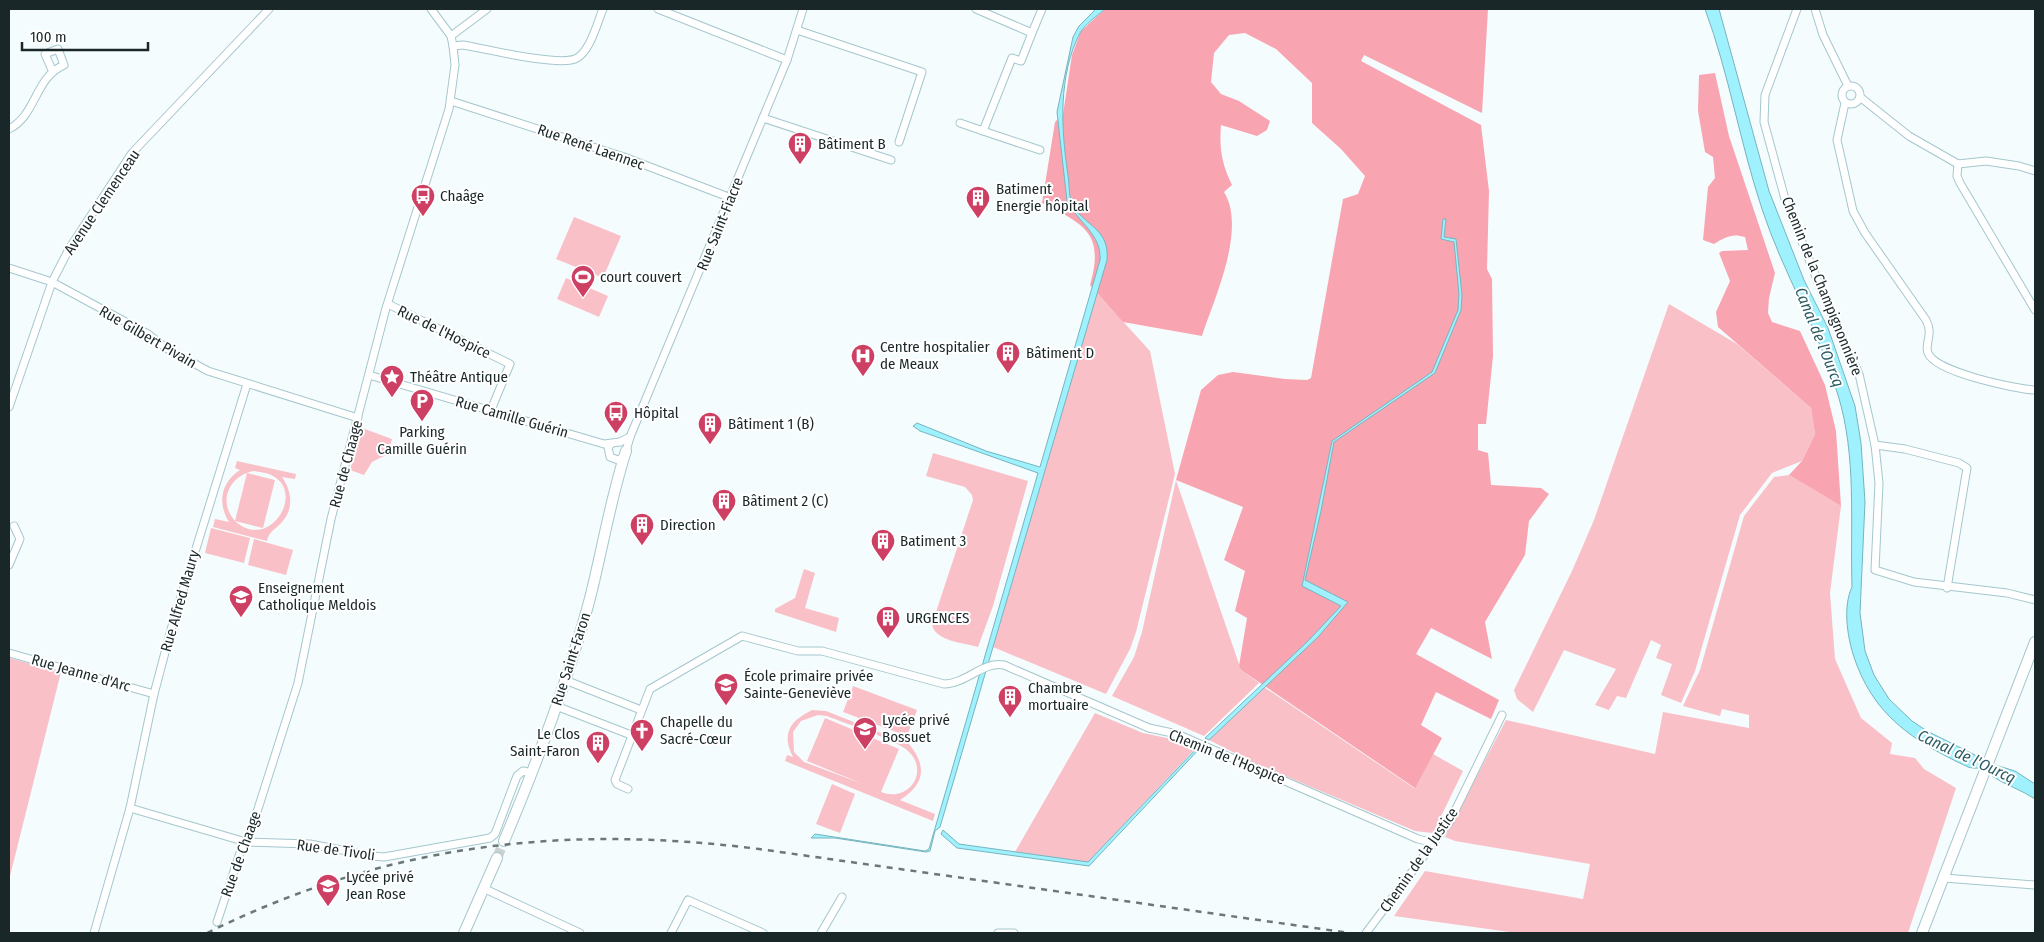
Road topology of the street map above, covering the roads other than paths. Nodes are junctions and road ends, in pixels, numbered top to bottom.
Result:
1 (269, 9) edge
2 (431, 9) edge
3 (487, 9) edge
4 (603, 9) edge
5 (658, 9) edge
6 (803, 9) edge
7 (976, 9) edge
8 (1042, 9) edge
9 (1797, 9) edge
10 (1816, 9) edge
11 (796, 30) junction
12 (1032, 33) junction
13 (451, 36) junction
14 (453, 46) junction
15 (787, 60) junction
16 (52, 70) dead end
17 (1848, 86) junction
18 (1860, 97) junction
19 (450, 100) junction
20 (1845, 103) junction
21 (763, 118) junction
22 (960, 124) dead end
23 (9, 129) edge
24 (983, 130) junction
25 (899, 142) dead end
26 (1040, 150) dead end
27 (891, 160) dead end
28 (1958, 164) junction
29 (2035, 171) edge
30 (731, 198) junction
31 (9, 268) edge
32 (52, 282) junction
33 (388, 304) junction
34 (2035, 310) edge
35 (369, 375) junction
36 (247, 384) junction
37 (2035, 390) edge
38 (9, 407) edge
39 (491, 410) junction
40 (358, 418) junction
41 (598, 442) junction
42 (611, 444) junction
43 (1875, 445) junction
44 (623, 450) junction
45 (607, 452) junction
46 (613, 460) junction
47 (619, 471) junction
48 (14, 526) dead end
49 (9, 565) edge
50 (1947, 588) junction
51 (2035, 600) edge
52 (2035, 642) edge
53 (9, 653) edge
54 (565, 680) junction
55 (154, 694) junction
56 (556, 706) junction
57 (641, 710) junction
58 (1502, 715) dead end
59 (632, 735) junction
60 (532, 773) junction
61 (628, 789) dead end
62 (130, 808) junction
63 (504, 841) tunnel mouth
64 (246, 842) junction
65 (1434, 843) junction
66 (497, 858) tunnel mouth
67 (1944, 878) junction
68 (2035, 886) edge
69 (483, 888) junction
70 (842, 897) dead end
71 (217, 922) dead end
72 (94, 933) edge
73 (464, 933) edge
74 (580, 933) edge
75 (671, 933) edge
76 (763, 933) edge
77 (822, 933) edge
78 (998, 933) edge
79 (1014, 933) edge
80 (1366, 933) edge
81 (1922, 933) edge

1 - 32 street, Avenue Clemenceau
2 - 13 street, Rue de Chaage
3 - 13 street
4 - 14 street
5 - 15 street
6 - 11 street, Rue Saint-Fiacre
7 - 12 street
8 - 12 street
9 - 43 street, Chemin de la Champignonnière
10 - 17 street
11 - 15 street, Rue Saint-Fiacre
11 - 25 street
12 - 24 street
13 - 14 street, Rue de Chaage
14 - 19 street, Rue de Chaage
15 - 21 street, Rue Saint-Fiacre
16 - 23 street
17 - 18 street
17 - 20 street
18 - 20 street
18 - 28 street
19 - 30 street, Rue René Laennec
19 - 33 street, Rue de Chaage
20 - 37 street
21 - 27 street
21 - 30 street, Rue Saint-Fiacre
22 - 24 street
24 - 26 street
28 - 29 street
28 - 34 street
30 - 44 street, Rue Saint-Fiacre
31 - 32 street, Rue Gilbert Pivain
32 - 36 street, Rue Gilbert Pivain
32 - 38 street, Avenue Clemenceau
33 - 35 street, Rue de Chaage
33 - 39 street, Rue de l'Hospice
35 - 39 street, Rue Camille Guérin
35 - 40 street, Rue de Chaage
36 - 40 street
36 - 55 street, Rue Alfred Maury
39 - 41 street, Rue Camille Guérin
40 - 64 street, Rue de Chaage
41 - 42 street, Rue Camille Guérin
41 - 45 street
42 - 44 street
42 - 45 street
43 - 50 street, Chemin de la Champignonnière
43 - 50 street
44 - 46 street
44 - 47 street, Rue Saint-Faron
45 - 46 street
46 - 47 street
47 - 54 street, Rue Saint-Faron
48 - 49 street
50 - 51 street
52 - 67 street
53 - 55 street, Rue Jeanne d'Arc
54 - 56 street, Rue Saint-Faron
54 - 57 street
55 - 62 street, Rue Alfred Maury
56 - 59 street
56 - 60 street, Rue Saint-Faron
57 - 59 street
57 - 65 street, Chemin de l'Hospice
58 - 65 street, Chemin de la Justice
59 - 61 street
60 - 63 street, Rue Saint-Faron
60 - 64 street, Rue de Tivoli
62 - 64 street, Rue de Tivoli
62 - 72 street, Rue Alfred Maury
64 - 71 street, Rue de Chaage
65 - 80 street, Chemin de la Justice
66 - 69 street
67 - 68 street
67 - 81 street
69 - 73 street
69 - 74 street
70 - 77 street
75 - 76 street
78 - 79 street

